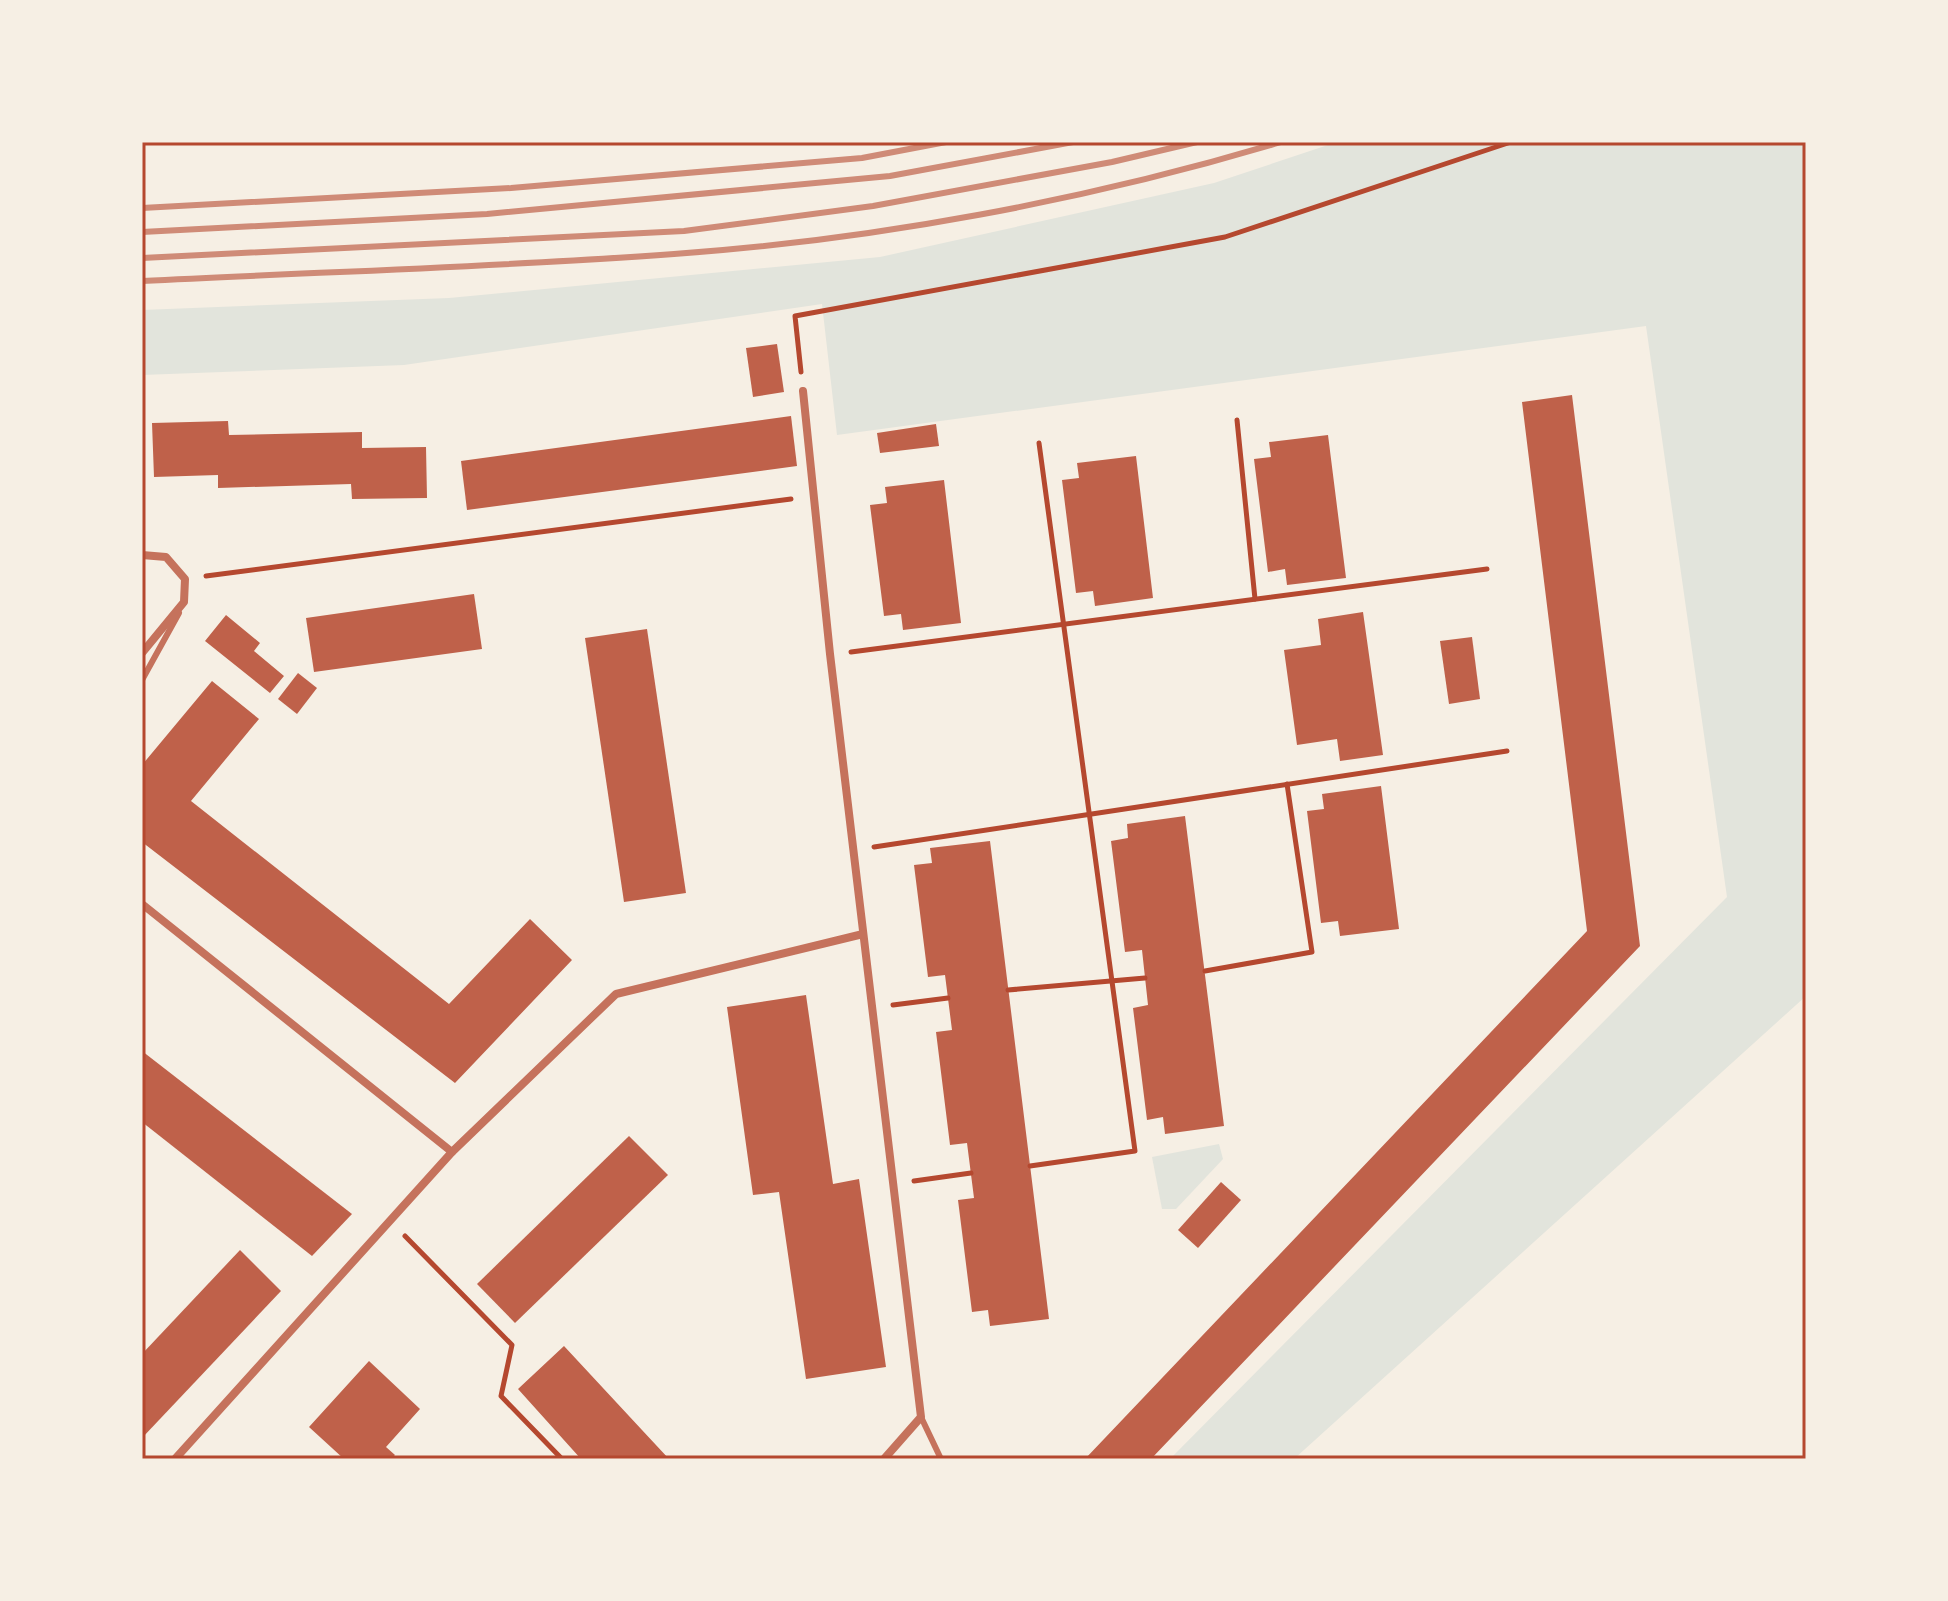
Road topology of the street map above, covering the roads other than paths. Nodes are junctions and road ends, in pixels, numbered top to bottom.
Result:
1 (803, 391) road end
2 (142, 555) edge
3 (184, 602) junction
4 (142, 653) edge
5 (142, 680) edge
6 (142, 904) edge
7 (863, 934) junction
8 (452, 1152) junction
9 (921, 1417) junction
10 (175, 1459) edge
11 (884, 1459) edge
12 (941, 1459) edge

1 - 7 street
2 - 3 street
3 - 4 street
3 - 5 lane
6 - 8 street
7 - 8 street
7 - 9 street
8 - 10 street
9 - 11 street
9 - 12 lane

